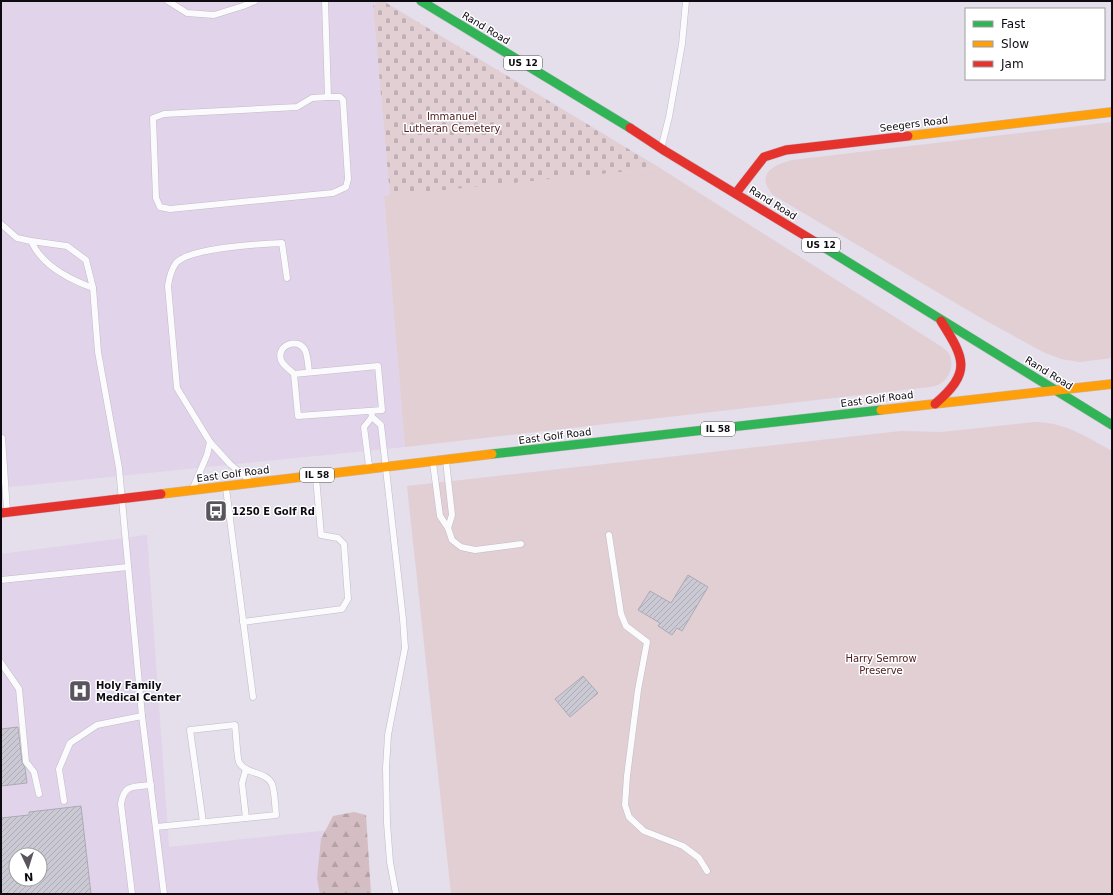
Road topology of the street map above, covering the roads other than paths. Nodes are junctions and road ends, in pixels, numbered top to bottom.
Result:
1 (168, 1) edge
2 (255, 1) edge
3 (325, 1) edge
4 (421, 1) edge
5 (686, 1) edge
6 (328, 97) junction
7 (1112, 112) edge
8 (661, 148) junction
9 (736, 193) junction
10 (1, 224) edge
11 (31, 241) junction
12 (287, 278) dead end
13 (93, 288) junction
14 (939, 318) junction
15 (309, 372) junction
16 (294, 374) junction
17 (1112, 384) edge
18 (1055, 390) junction
19 (936, 404) junction
20 (372, 414) junction
21 (1112, 425) edge
22 (2, 438) dead end
23 (210, 442) junction
24 (446, 460) junction
25 (433, 462) junction
26 (387, 467) junction
27 (370, 469) junction
28 (316, 475) junction
29 (253, 483) junction
30 (225, 486) junction
31 (192, 490) junction
32 (122, 498) junction
33 (4, 513) edge
34 (448, 528) junction
35 (609, 534) dead end
36 (521, 544) dead end
37 (128, 567) junction
38 (1, 580) edge
39 (243, 622) junction
40 (1, 663) edge
41 (253, 697) dead end
42 (142, 716) junction
43 (246, 769) junction
44 (150, 785) junction
45 (39, 794) dead end
46 (64, 801) dead end
47 (246, 818) junction
48 (203, 822) junction
49 (156, 827) junction
50 (707, 871) dead end
51 (132, 894) edge
52 (164, 894) edge
53 (396, 894) edge

1 - 2 lane
3 - 6 lane
4 - 8 main road, Rand Road / US 12
5 - 8 lane
6 - 6 lane
7 - 9 main road, Seegers Road
8 - 9 main road, Rand Road / US 12
9 - 14 main road, Rand Road / US 12
10 - 11 lane
11 - 13 lane
11 - 13 lane
12 - 23 lane
13 - 32 lane
14 - 18 main road, Rand Road / US 12
14 - 19 main road
15 - 16 lane
15 - 16 lane
15 - 20 lane
16 - 20 lane
17 - 18 main road, East Golf Road / IL 58
18 - 19 main road, East Golf Road / IL 58
18 - 21 main road, Rand Road / US 12
19 - 24 main road, East Golf Road / IL 58
20 - 26 lane
20 - 27 lane
22 - 33 lane
23 - 29 lane
23 - 31 lane
24 - 25 main road, East Golf Road / IL 58
24 - 34 lane
25 - 26 main road, East Golf Road / IL 58
25 - 34 lane
26 - 27 main road, East Golf Road / IL 58
26 - 53 lane
27 - 28 main road, East Golf Road / IL 58
28 - 29 main road, East Golf Road / IL 58
28 - 39 lane
29 - 30 main road, East Golf Road / IL 58
30 - 31 main road, East Golf Road / IL 58
30 - 39 lane
31 - 32 main road, East Golf Road / IL 58
32 - 33 main road, East Golf Road / IL 58
32 - 37 lane
34 - 36 lane
35 - 50 lane
37 - 38 lane
37 - 42 lane
39 - 41 lane
40 - 45 lane
42 - 44 lane
42 - 46 lane
43 - 47 lane
43 - 47 lane
43 - 48 lane
44 - 49 lane
44 - 51 lane
47 - 48 lane
48 - 49 lane
49 - 52 lane

